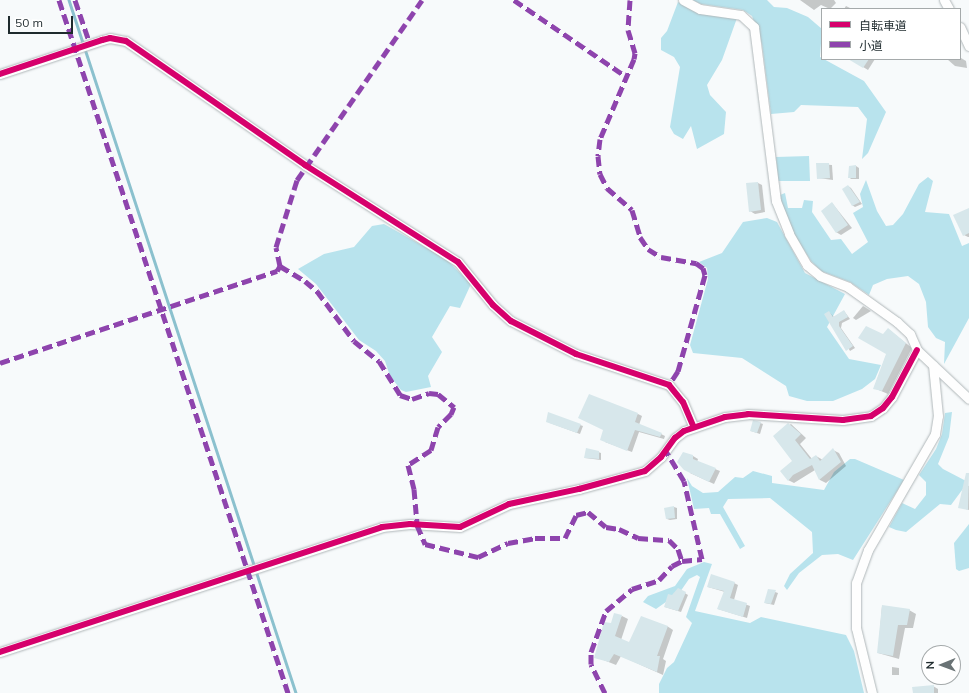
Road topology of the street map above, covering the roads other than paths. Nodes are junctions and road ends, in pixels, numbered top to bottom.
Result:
1 (683, 0) edge
2 (961, 30) edge
3 (969, 46) edge
4 (0, 74) edge
5 (917, 350) junction
6 (933, 365) junction
7 (969, 399) edge
8 (693, 426) junction
9 (0, 652) edge
10 (872, 693) edge

1 - 5 street
2 - 3 street
4 - 8 street
5 - 6 street
5 - 8 street
6 - 7 street
6 - 10 street
8 - 9 street

